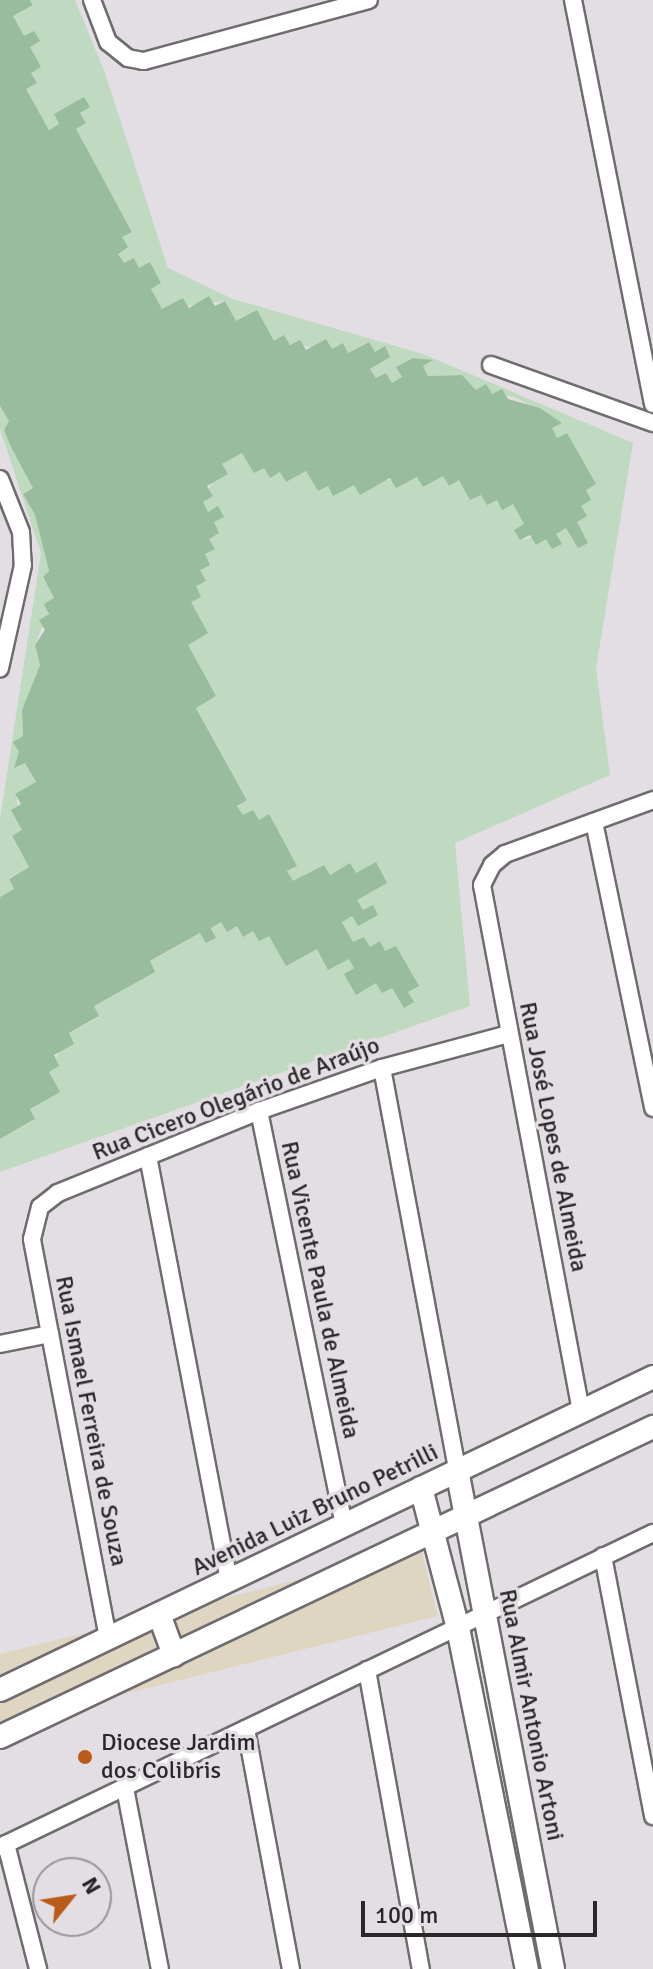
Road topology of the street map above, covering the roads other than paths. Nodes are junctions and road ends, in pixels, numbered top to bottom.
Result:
1 (92, 0) edge
2 (369, 0) edge
3 (573, 0) edge
4 (491, 365) dead end
5 (653, 404) edge
6 (653, 423) edge
7 (0, 479) edge
8 (5, 613) edge
9 (0, 668) edge
10 (653, 800) edge
11 (594, 822) junction
12 (509, 1034) junction
13 (382, 1068) junction
14 (653, 1108) edge
15 (259, 1111) junction
16 (148, 1156) junction
17 (36, 1214) joint
18 (50, 1334) junction
19 (0, 1344) edge
20 (653, 1377) edge
21 (581, 1411) junction
22 (653, 1427) edge
23 (457, 1470) junction
24 (421, 1488) junction
25 (464, 1518) junction
26 (344, 1525) junction
27 (436, 1532) junction
28 (653, 1533) edge
29 (603, 1556) junction
30 (229, 1580) junction
31 (159, 1614) junction
32 (486, 1616) junction
33 (458, 1628) junction
34 (108, 1638) junction
35 (174, 1655) junction
36 (367, 1670) junction
37 (0, 1690) edge
38 (246, 1729) junction
39 (0, 1737) edge
40 (125, 1788) junction
41 (653, 1816) edge
42 (3, 1845) edge
43 (38, 1969) edge
44 (160, 1969) edge
45 (291, 1969) edge
46 (421, 1969) edge
47 (527, 1969) edge
48 (553, 1969) edge

1 - 2 street
3 - 5 street
4 - 6 street
7 - 8 street
8 - 9 street
10 - 11 street
11 - 12 street, Rua José Lopes de Almeida
11 - 14 street
12 - 13 street, Rua Cicero Olegário de Araújo
12 - 21 street, Rua José Lopes de Almeida
13 - 15 street, Rua Cicero Olegário de Araújo
13 - 23 street
15 - 16 street, Rua Cicero Olegário de Araújo
15 - 26 street, Rua Vicente Paula de Almeida
16 - 17 street, Rua Cicero Olegário de Araújo
16 - 30 street
17 - 18 street, Rua Ismael Ferreira de Souza
18 - 19 street
18 - 34 street, Rua Ismael Ferreira de Souza
20 - 21 main road, Avenida Luiz Bruno Petrilli
21 - 23 main road, Avenida Luiz Bruno Petrilli
22 - 25 main road
23 - 24 main road, Avenida Luiz Bruno Petrilli
23 - 25 main road, Rua Almir Antonio Artoni
24 - 26 main road, Avenida Luiz Bruno Petrilli
24 - 27 main road
25 - 27 main road
25 - 32 main road, Rua Almir Antonio Artoni
26 - 30 main road, Avenida Luiz Bruno Petrilli
27 - 33 main road
27 - 35 main road
28 - 29 street
29 - 32 street
29 - 41 street
30 - 31 main road, Avenida Luiz Bruno Petrilli
31 - 34 main road, Avenida Luiz Bruno Petrilli
31 - 35 main road
32 - 33 street
32 - 48 main road, Rua Almir Antonio Artoni
33 - 36 street
33 - 47 main road
34 - 37 main road, Avenida Luiz Bruno Petrilli
35 - 39 main road
36 - 38 street
36 - 46 street
38 - 40 street
38 - 45 street
40 - 42 street
40 - 44 street
42 - 43 street

